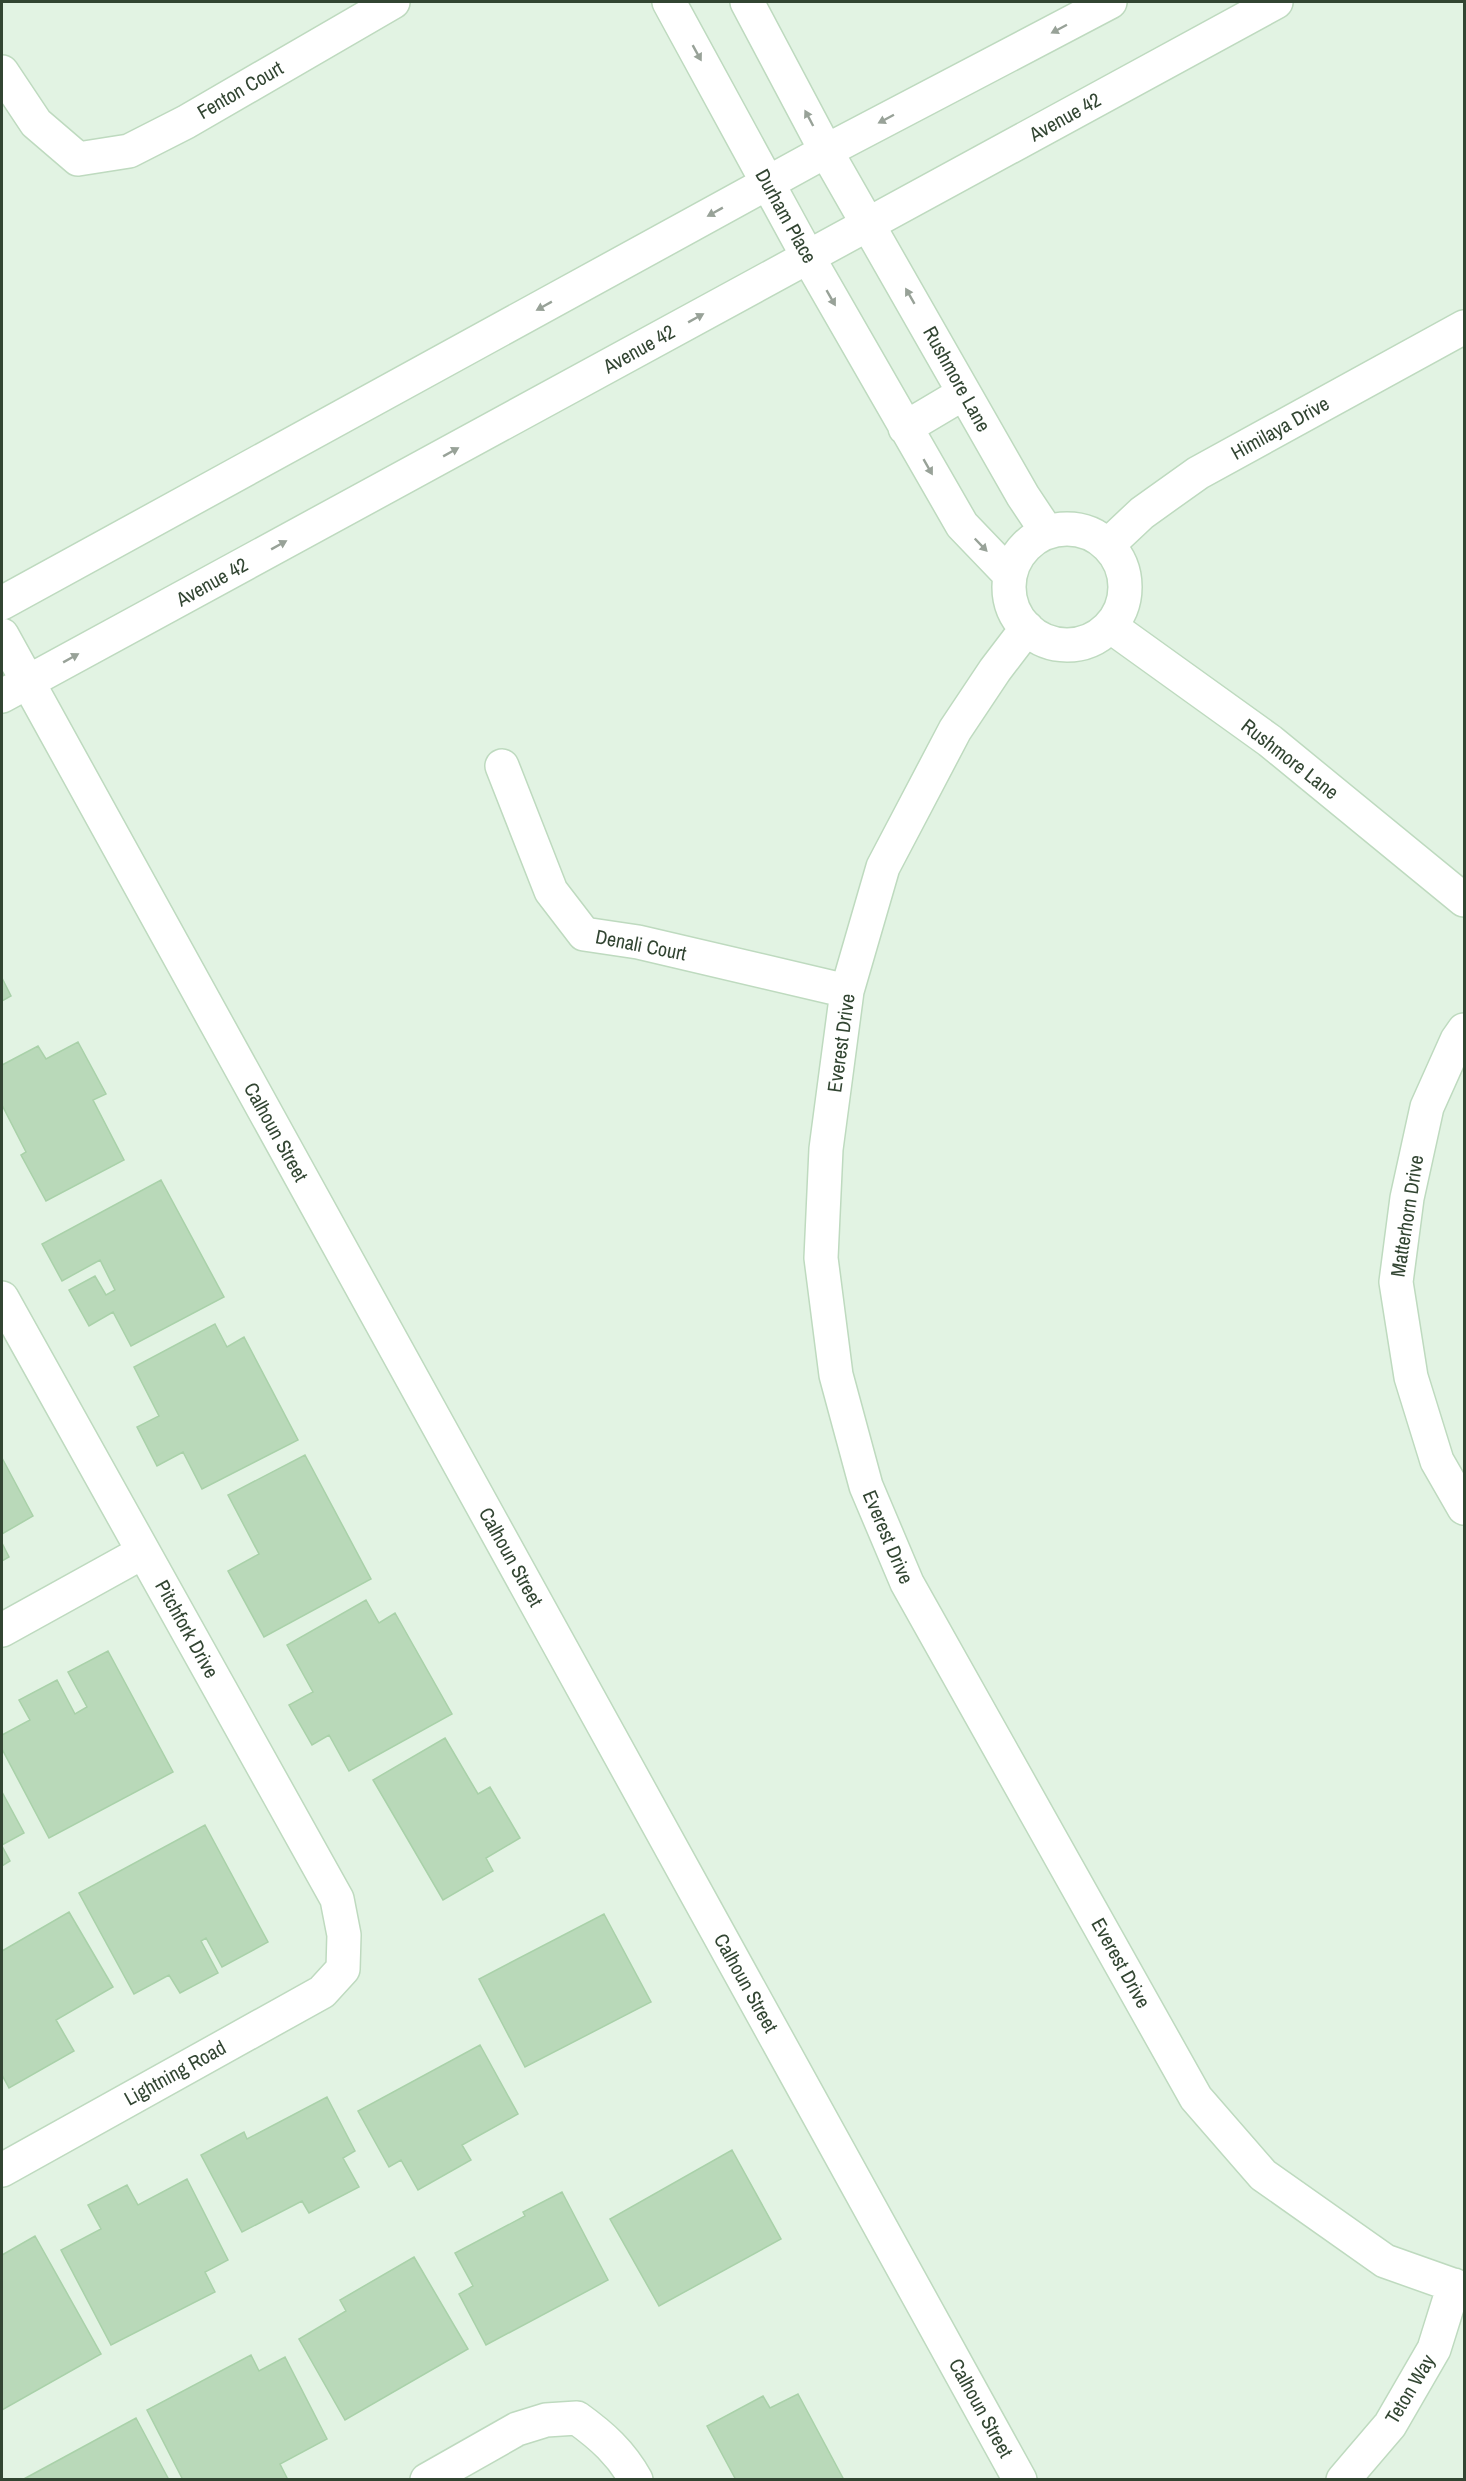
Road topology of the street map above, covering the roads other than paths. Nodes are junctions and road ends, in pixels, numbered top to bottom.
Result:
1 (393, 2) edge
2 (669, 2) edge
3 (747, 2) edge
4 (1110, 2) edge
5 (1275, 2) edge
6 (2, 72) edge
7 (826, 151) junction
8 (768, 183) junction
9 (869, 224) junction
10 (808, 257) junction
11 (1464, 327) edge
12 (964, 393) junction
13 (905, 428) junction
14 (1047, 532) junction
15 (1108, 545) junction
16 (1010, 575) junction
17 (2, 603) edge
18 (1110, 626) junction
19 (1026, 628) junction
20 (2, 635) edge
21 (14, 690) edge
22 (502, 766) dead end
23 (1464, 900) edge
24 (847, 992) junction
25 (1464, 1029) edge
26 (2, 1298) edge
27 (1464, 1508) edge
28 (143, 1551) junction
29 (2, 1630) edge
30 (343, 1969) joint
31 (2, 2170) edge
32 (1459, 2287) edge
33 (427, 2480) edge
34 (636, 2480) edge
35 (1020, 2480) edge
36 (1343, 2480) edge

1 - 6 street, Fenton Court
2 -> 8 street, Durham Place
7 -> 3 street
4 -> 7 street
5 - 9 street, Avenue 42
7 - 8 street
7 - 9 street
8 - 10 street, Durham Place
8 -> 17 street
9 - 10 street, Avenue 42
12 -> 9 street, Rushmore Lane
10 -> 13 street, Durham Place
21 -> 10 street, Avenue 42
11 - 15 street, Himilaya Drive
12 - 13 street
12 - 14 street, Rushmore Lane
13 -> 16 street, Durham Place
14 - 15 street
14 - 16 street
15 - 18 street
16 - 19 street
18 - 19 street
18 - 23 street, Rushmore Lane
19 - 24 street, Everest Drive
20 - 21 street, Calhoun Street
21 - 35 street, Calhoun Street
22 - 24 street, Denali Court
24 - 32 street, Everest Drive
25 - 27 street, Matterhorn Drive
26 - 28 street, Pitchfork Drive
28 - 29 street
28 - 30 street, Pitchfork Drive
30 - 31 street, Lightning Road
32 - 36 street, Teton Way
33 - 34 street

